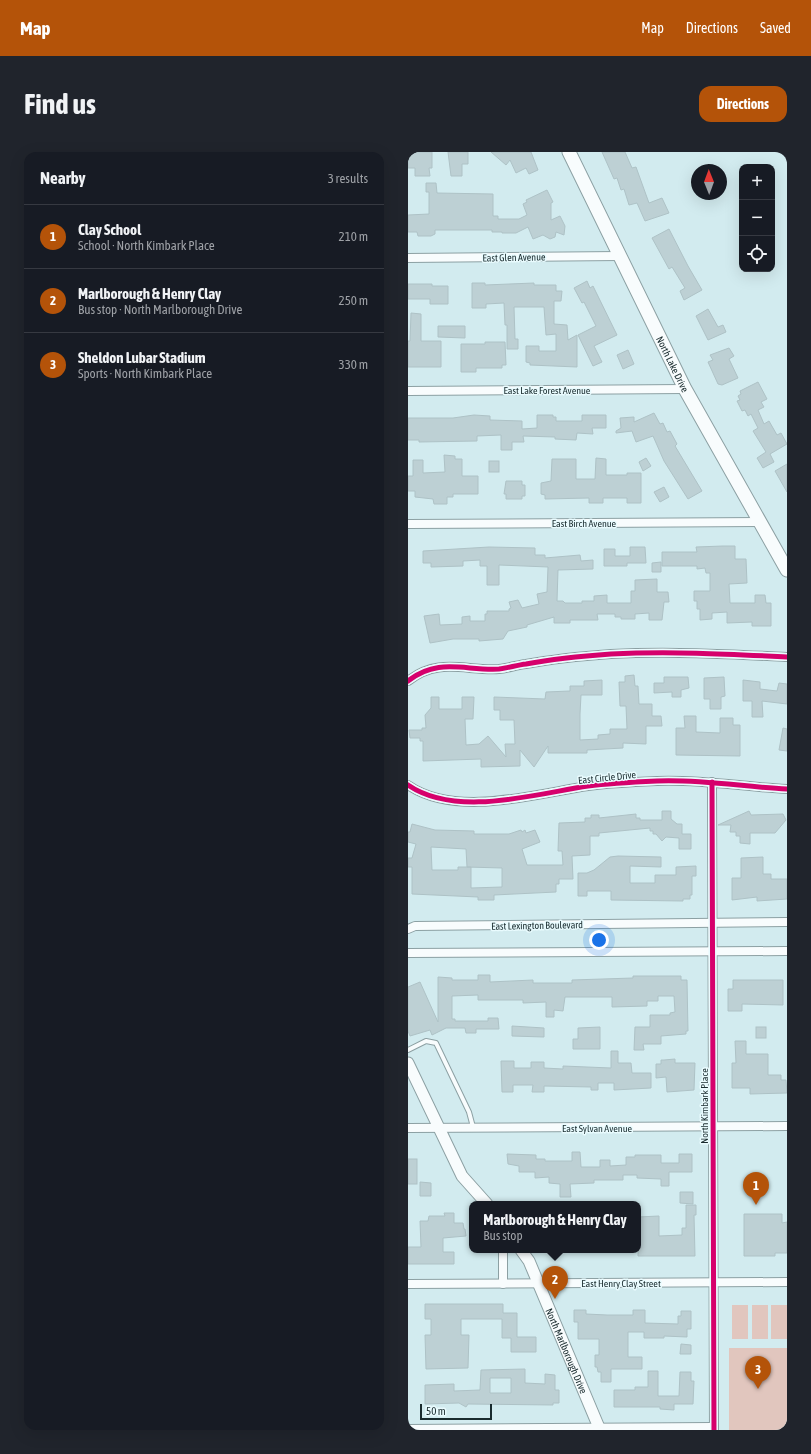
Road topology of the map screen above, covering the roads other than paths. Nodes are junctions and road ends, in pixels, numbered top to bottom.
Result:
1 (569, 152) edge
2 (620, 256) junction
3 (408, 258) edge
4 (685, 389) junction
5 (408, 391) edge
6 (760, 522) junction
7 (408, 524) edge
8 (787, 570) edge
9 (787, 657) edge
10 (408, 681) edge
11 (712, 782) junction
12 (408, 785) edge
13 (787, 789) edge
14 (787, 922) edge
15 (713, 923) junction
16 (408, 929) edge
17 (713, 951) junction
18 (787, 951) edge
19 (408, 953) edge
20 (408, 1050) edge
21 (408, 1063) edge
22 (787, 1126) edge
23 (437, 1127) junction
24 (713, 1127) junction
25 (408, 1128) edge
26 (473, 1128) junction
27 (483, 1201) edge
28 (503, 1253) edge
29 (523, 1253) edge
30 (715, 1282) junction
31 (787, 1282) edge
32 (408, 1284) edge
33 (503, 1284) junction
34 (538, 1284) junction
35 (714, 1428) edge
36 (408, 1429) edge
37 (600, 1429) edge

1 - 2 main road, North Lake Drive
2 - 3 street, East Glen Avenue
2 - 4 main road, North Lake Drive
4 - 5 street, East Lake Forest Avenue
4 - 6 main road, North Lake Drive
6 - 7 street, East Birch Avenue
6 - 8 main road, North Lake Drive
9 - 10 street
11 - 12 street, East Circle Drive
11 - 13 street, East Circle Drive
11 - 15 street, North Kimbark Place
14 - 15 street, East Lexington Boulevard
15 - 16 street, East Lexington Boulevard
15 - 17 street, North Kimbark Place
17 - 18 street
17 - 19 street
17 - 24 street, North Kimbark Place
20 - 26 lane
21 - 23 street
22 - 24 street, East Sylvan Avenue
23 - 25 street, East Sylvan Avenue
23 - 26 street, East Sylvan Avenue
23 - 27 street
24 - 26 street, East Sylvan Avenue
24 - 30 street, North Kimbark Place
28 - 33 street
29 - 34 street, North Marlborough Drive
30 - 31 street, East Henry Clay Street
30 - 34 street, East Henry Clay Street
30 - 35 street, North Kimbark Place
32 - 33 street, East Henry Clay Street
33 - 34 street, East Henry Clay Street
34 - 37 street, North Marlborough Drive
35 - 37 street
36 - 37 street

